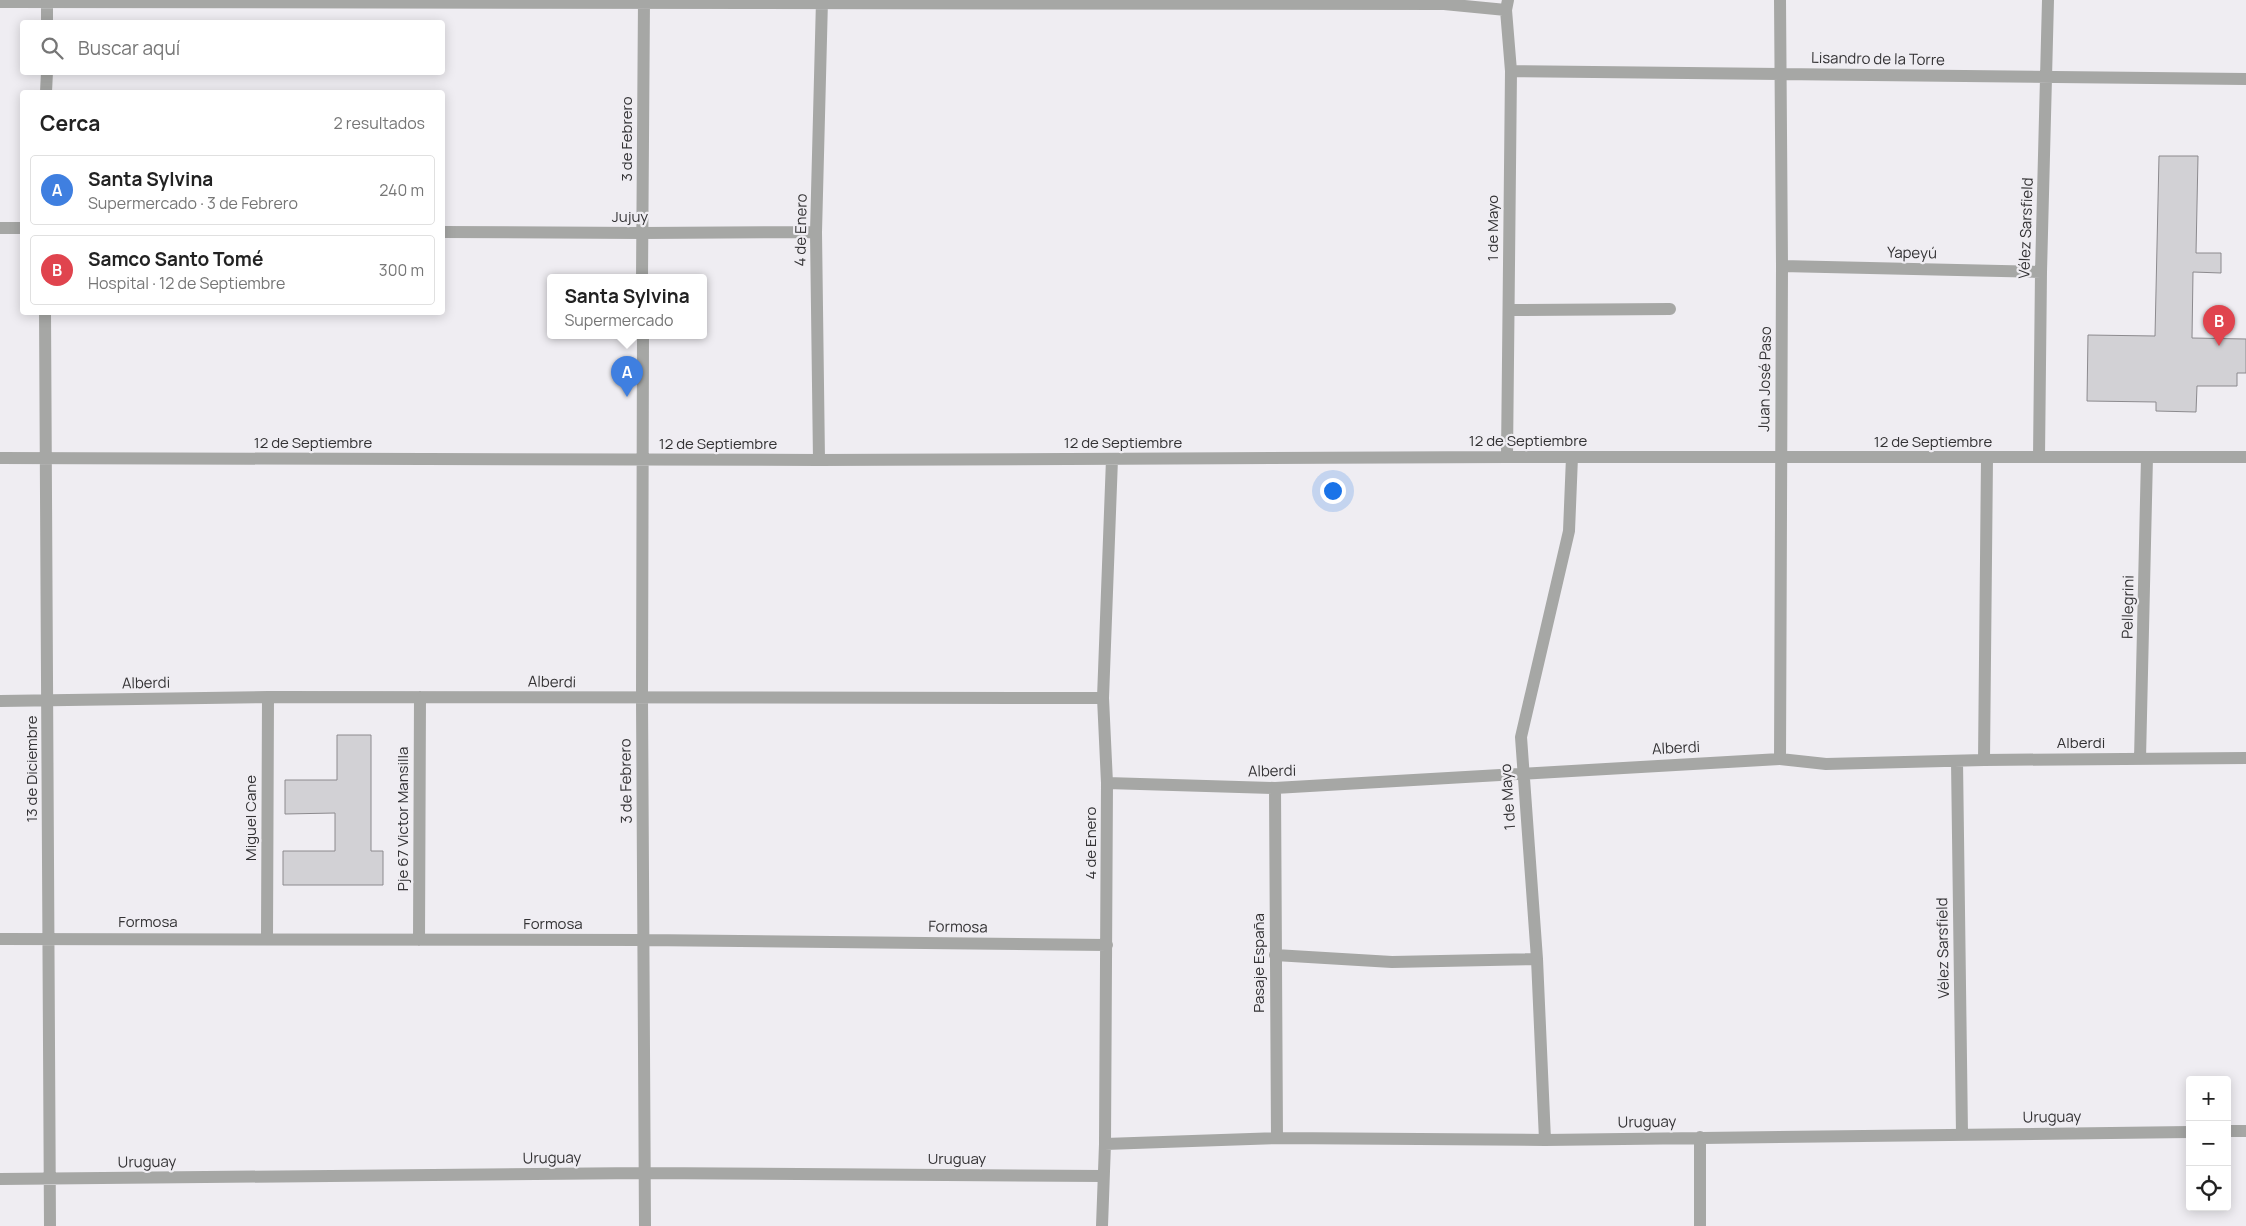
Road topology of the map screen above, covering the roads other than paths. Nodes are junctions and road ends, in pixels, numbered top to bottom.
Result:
1 (1780, 0) edge
2 (2048, 0) edge
3 (47, 1) edge
4 (644, 1) edge
5 (822, 1) edge
6 (0, 2) edge
7 (1507, 5) edge
8 (47, 20) edge
9 (1511, 71) junction
10 (47, 75) edge
11 (1780, 75) junction
12 (2047, 77) junction
13 (2246, 79) edge
14 (46, 90) edge
15 (0, 228) edge
16 (20, 228) edge
17 (445, 232) edge
18 (816, 232) junction
19 (642, 233) junction
20 (1782, 266) junction
21 (2041, 272) junction
22 (642, 274) edge
23 (1670, 309) dead end
24 (1509, 310) junction
25 (45, 315) edge
26 (643, 339) edge
27 (1508, 457) junction
28 (1572, 457) junction
29 (1780, 457) junction
30 (2147, 457) junction
31 (2246, 457) edge
32 (0, 458) edge
33 (1987, 458) junction
34 (2039, 458) junction
35 (46, 459) junction
36 (1112, 459) junction
37 (644, 460) junction
38 (819, 460) junction
39 (268, 697) junction
40 (420, 697) junction
41 (1103, 698) junction
42 (642, 699) junction
43 (0, 701) edge
44 (48, 701) junction
45 (2140, 758) junction
46 (2246, 758) edge
47 (1780, 759) junction
48 (1984, 760) junction
49 (1957, 761) junction
50 (1522, 774) junction
51 (1107, 783) junction
52 (1275, 788) junction
53 (268, 938) junction
54 (0, 939) edge
55 (48, 939) junction
56 (419, 940) junction
57 (644, 940) junction
58 (1107, 945) junction
59 (1276, 955) junction
60 (1537, 959) junction
61 (2231, 1131) edge
62 (2246, 1131) edge
63 (2186, 1132) edge
64 (1962, 1134) junction
65 (1277, 1138) junction
66 (1700, 1138) junction
67 (1545, 1140) junction
68 (1105, 1144) junction
69 (644, 1173) junction
70 (1103, 1176) junction
71 (0, 1179) edge
72 (49, 1179) junction
73 (50, 1226) edge
74 (645, 1226) edge
75 (1102, 1226) edge
76 (1700, 1226) edge

1 - 11 street, Juan José Paso
2 - 12 street, Vélez Sarsfield
3 - 4 street
3 - 6 street
3 - 8 street
4 - 5 street
4 - 19 street, 3 de Febrero
5 - 7 street
5 - 18 street, 4 de Enero
7 - 9 street, 1 de Mayo
9 - 11 street, Lisandro de la Torre
9 - 24 street, 1 de Mayo
10 - 14 street
11 - 12 street, Lisandro de la Torre
11 - 20 street, Juan José Paso
12 - 13 street, Lisandro de la Torre
12 - 21 street, Vélez Sarsfield
15 - 16 street
17 - 19 street, Jujuy
18 - 19 street, Jujuy
18 - 38 street, 4 de Enero
19 - 22 street, 3 de Febrero
20 - 21 street, Yapeyú
20 - 29 street, Juan José Paso
21 - 34 street, Vélez Sarsfield
23 - 24 street
24 - 27 street, 1 de Mayo
25 - 35 street, 13 de Diciembre
26 - 37 street, 3 de Febrero
27 - 28 street, 12 de Septiembre
27 - 36 street, 12 de Septiembre
28 - 29 street, 12 de Septiembre
28 - 50 street, 1 de Mayo
29 - 33 street, 12 de Septiembre
29 - 47 street, Juan José Paso
30 - 31 street, 12 de Septiembre
30 - 34 street, 12 de Septiembre
30 - 45 street, Pellegrini
32 - 35 street, 12 de Septiembre
33 - 34 street, 12 de Septiembre
33 - 48 street
35 - 37 street, 12 de Septiembre
35 - 44 street, 13 de Diciembre
36 - 38 street, 12 de Septiembre
36 - 41 street, 4 de Enero
37 - 38 street, 12 de Septiembre
37 - 42 street, 3 de Febrero
39 - 40 street, Alberdi
39 - 44 street, Alberdi
39 - 53 street, Miguel Cane
40 - 42 street, Alberdi
40 - 56 street, Pje 67 Victor Mansilla
41 - 42 street, Alberdi
41 - 51 street, 4 de Enero
42 - 57 street, 3 de Febrero
43 - 44 street, Alberdi
44 - 55 street, 13 de Diciembre
45 - 46 street, Alberdi
45 - 48 street, Alberdi
47 - 49 street, Alberdi
47 - 50 street, Alberdi
48 - 49 street, Alberdi
49 - 64 street, Vélez Sarsfield
50 - 52 street, Alberdi
50 - 60 street, 1 de Mayo
51 - 52 street, Alberdi
51 - 58 street, 4 de Enero
52 - 59 street, Pasaje España
53 - 55 street, Formosa
53 - 56 street, Formosa
54 - 55 street, Formosa
55 - 72 street, 13 de Diciembre
56 - 57 street, Formosa
57 - 58 street, Formosa
57 - 69 street, 3 de Febrero
58 - 68 street, 4 de Enero
59 - 60 street
59 - 65 street, Pasaje España
60 - 67 street, 1 de Mayo
61 - 62 street
63 - 64 street, Uruguay
64 - 66 street, Uruguay
65 - 67 street, Uruguay
65 - 68 street, Uruguay
66 - 67 street, Uruguay
66 - 76 street
68 - 70 street, 4 de Enero
69 - 70 street, Uruguay
69 - 72 street, Uruguay
69 - 74 street, 3 de Febrero
70 - 75 street, 4 de Enero
71 - 72 street, Uruguay
72 - 73 street, 13 de Diciembre

